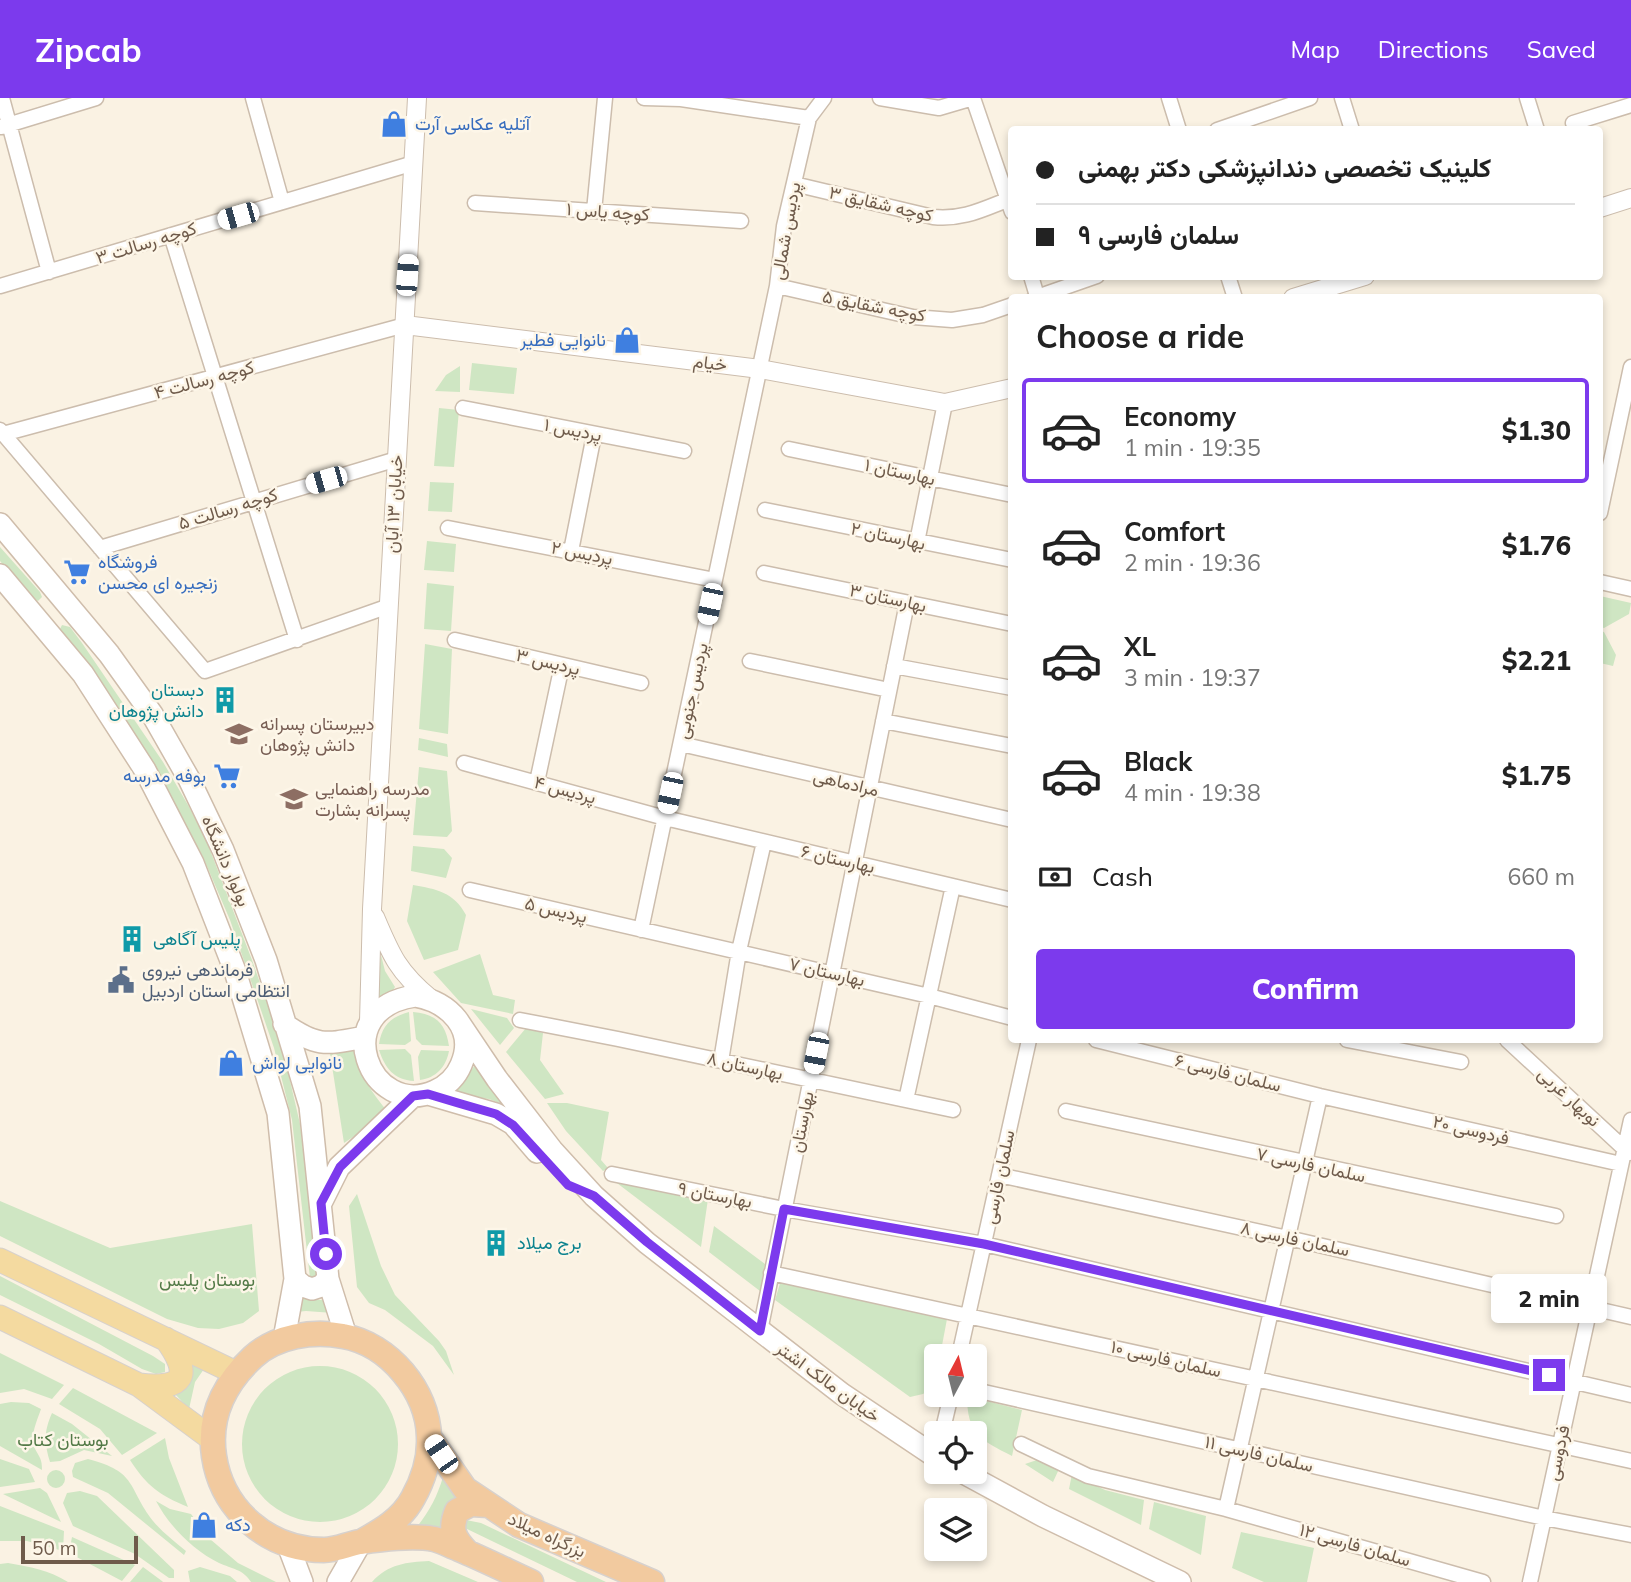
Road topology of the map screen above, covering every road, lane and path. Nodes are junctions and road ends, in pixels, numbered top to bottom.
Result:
1 (2, 98) edge
2 (96, 98) edge
3 (253, 98) edge
4 (417, 98) edge
5 (605, 98) edge
6 (644, 98) edge
7 (681, 98) edge
8 (824, 98) edge
9 (880, 98) edge
10 (973, 98) edge
11 (1169, 98) edge
12 (1310, 98) edge
13 (1342, 98) edge
14 (1527, 98) edge
15 (1631, 105) edge
16 (809, 118) junction
17 (1573, 122) dead end
18 (4, 126) edge
19 (1178, 126) edge
20 (1229, 126) edge
21 (1351, 126) edge
22 (1536, 126) edge
23 (414, 163) junction
24 (794, 184) junction
25 (1008, 197) edge
26 (1631, 198) edge
27 (282, 202) junction
28 (475, 203) dead end
29 (1008, 204) edge
30 (1603, 207) edge
31 (594, 211) junction
32 (741, 221) dead end
33 (171, 235) junction
34 (50, 272) junction
35 (1085, 280) edge
36 (1352, 280) edge
37 (0, 286) edge
38 (777, 286) junction
39 (1044, 294) edge
40 (1306, 294) edge
41 (1008, 306) edge
42 (405, 325) junction
43 (1631, 367) edge
44 (760, 369) junction
45 (215, 376) junction
46 (1008, 389) edge
47 (945, 404) junction
48 (463, 408) dead end
49 (1, 432) edge
50 (594, 435) junction
51 (789, 449) dead end
52 (684, 451) dead end
53 (397, 459) junction
54 (930, 479) junction
55 (1008, 494) edge
56 (1603, 499) edge
57 (254, 502) junction
58 (765, 510) dead end
59 (0, 524) edge
60 (448, 528) dead end
61 (917, 542) junction
62 (100, 548) junction
63 (571, 551) junction
64 (1008, 559) edge
65 (764, 573) dead end
66 (0, 575) edge
67 (715, 580) junction
68 (1603, 583) edge
69 (1631, 589) edge
70 (58, 593) junction
71 (907, 603) junction
72 (389, 606) junction
73 (33, 614) junction
74 (1008, 623) edge
75 (298, 640) junction
76 (455, 640) dead end
77 (750, 661) dead end
78 (562, 665) junction
79 (894, 666) junction
80 (641, 683) dead end
81 (1008, 687) edge
82 (889, 690) junction
83 (883, 722) junction
84 (681, 744) junction
85 (1008, 745) edge
86 (464, 763) dead end
87 (537, 782) junction
88 (870, 788) junction
89 (665, 818) junction
90 (1008, 819) edge
91 (764, 842) junction
92 (854, 863) junction
93 (953, 886) junction
94 (470, 890) dead end
95 (1008, 899) edge
96 (372, 909) junction
97 (641, 930) junction
98 (739, 951) junction
99 (832, 974) junction
100 (929, 996) junction
101 (431, 999) junction
102 (1008, 1017) edge
103 (520, 1020) dead end
104 (458, 1021) junction
105 (284, 1024) junction
106 (367, 1030) junction
107 (1028, 1043) edge
108 (1108, 1043) edge
109 (1363, 1043) edge
110 (1510, 1043) edge
111 (721, 1060) junction
112 (1461, 1062) dead end
113 (811, 1080) junction
114 (420, 1095) junction
115 (1320, 1096) junction
116 (906, 1100) junction
117 (953, 1110) dead end
118 (1066, 1111) dead end
119 (1631, 1120) edge
120 (1626, 1156) edge
121 (1304, 1164) junction
122 (612, 1174) dead end
123 (999, 1175) junction
124 (594, 1196) junction
125 (321, 1203) junction
126 (784, 1209) junction
127 (1556, 1216) dead end
128 (1288, 1238) junction
129 (984, 1244) junction
130 (0, 1260) edge
131 (771, 1273) junction
132 (295, 1279) junction
133 (328, 1279) junction
134 (1591, 1306) junction
135 (1272, 1311) junction
136 (968, 1315) junction
137 (0, 1317) edge
138 (1631, 1317) edge
139 (760, 1331) junction
140 (346, 1336) junction
141 (166, 1339) junction
142 (284, 1339) junction
143 (962, 1344) edge
144 (236, 1373) junction
145 (1256, 1379) junction
146 (1574, 1381) junction
147 (139, 1385) junction
148 (987, 1393) edge
149 (1631, 1395) edge
150 (429, 1437) junction
151 (212, 1439) junction
152 (1021, 1444) dead end
153 (1560, 1447) junction
154 (924, 1449) edge
155 (1240, 1450) junction
156 (1631, 1461) edge
157 (984, 1484) edge
158 (489, 1505) junction
159 (1226, 1508) junction
160 (1544, 1518) junction
161 (1631, 1535) edge
162 (361, 1542) junction
163 (288, 1545) junction
164 (468, 1553) junction
165 (305, 1582) edge
166 (332, 1582) edge
167 (338, 1582) edge
168 (531, 1582) edge
169 (652, 1582) edge
170 (1180, 1582) edge
171 (1483, 1582) edge
172 (1530, 1582) edge

1 - 18 street
2 - 18 street
3 - 27 street
4 - 23 street, خیابان ۱۳ آبان
5 - 31 street
6 - 7 street
7 - 16 street
8 - 16 street, پردیس شمالی
9 - 10 street
10 - 25 street
11 - 19 street
12 - 20 street
13 - 21 street
14 - 22 street
15 - 17 street
16 - 24 street, پردیس شمالی
18 - 34 street
23 - 27 street, کوچه رسالت ۳
23 - 42 street, خیابان ۱۳ آبان
24 - 29 street, کوچه شقایق ۳
24 - 38 street, پردیس شمالی
26 - 30 street
27 - 33 street, کوچه رسالت ۳
28 - 31 street, کوچه یاس ۱
31 - 32 street, کوچه یاس ۱
33 - 34 street, کوچه رسالت ۳
33 - 45 street
34 - 37 street, کوچه رسالت ۳
35 - 39 street
36 - 40 street
38 - 41 street, کوچه شقایق ۵
38 - 44 street, پردیس شمالی
42 - 44 street, خیام
42 - 45 street, کوچه رسالت ۴
42 - 53 street, خیابان ۱۳ آبان
43 - 56 street
44 - 47 street, خیام
44 - 67 street, پردیس جنوبی
45 - 49 street, کوچه رسالت ۴
45 - 57 street
46 - 47 street, خیام
47 - 54 street
48 - 50 street, پردیس ۱
49 - 62 street
50 - 52 street, پردیس ۱
50 - 63 street
51 - 54 street, بهارستان ۱
53 - 57 street, کوچه رسالت ۵
53 - 72 street, خیابان ۱۳ آبان
54 - 55 street, بهارستان ۱
54 - 61 street
57 - 62 street, کوچه رسالت ۵
57 - 75 street
58 - 61 street, بهارستان ۲
59 - 70 main road, بولوار دانشگاه
60 - 63 street, پردیس ۲
61 - 64 street, بهارستان ۲
62 - 75 street
63 - 67 street, پردیس ۲
65 - 71 street, بهارستان ۳
66 - 73 main road, بولوار دانشگاه
67 - 84 street, پردیس جنوبی
68 - 69 street
70 - 73 main road
70 - 105 main road, بولوار دانشگاه
71 - 74 street, بهارستان ۳
71 - 79 street, بهارستان
72 - 75 street
72 - 96 street, خیابان ۱۳ آبان
73 - 132 main road, بولوار دانشگاه
76 - 78 street, پردیس ۳
77 - 82 street
78 - 80 street, پردیس ۳
78 - 87 street
79 - 81 street
79 - 82 street, بهارستان
82 - 83 street, بهارستان
83 - 85 street
83 - 88 street, بهارستان
84 - 88 street, مرادماهی
84 - 89 street, پردیس جنوبی
86 - 87 street, پردیس ۴
87 - 89 street, پردیس ۴
88 - 90 street, مرادماهی
88 - 92 street, بهارستان
89 - 91 street, بهارستان ۶
89 - 97 street, پردیس جنوبی
91 - 92 street, بهارستان ۶
91 - 98 street
92 - 93 street, بهارستان ۶
92 - 99 street, بهارستان
93 - 95 street, بهارستان ۶
93 - 100 street
94 - 97 street, پردیس ۵
96 - 101 street, خیابان ۱۳ آبان
96 - 106 street, خیابان ۱۳ آبان
97 - 98 street, بهارستان ۷
98 - 99 street, بهارستان ۷
98 - 111 street
99 - 100 street, بهارستان ۷
99 - 113 street, بهارستان
100 - 102 street, بهارستان ۷
100 - 116 street
101 - 104 main road
101 - 106 main road
103 - 111 street, بهارستان ۸
104 - 114 main road
104 - 124 main road, خیابان مالک اشتر
105 - 106 main road
105 - 125 main road, بولوار دانشگاه
106 - 114 main road
107 - 123 street, سلمان فارسی
108 - 115 street, سلمان فارسی ۶
109 - 112 street
110 - 120 street, نوبهار غربی
111 - 113 street, بهارستان ۸
113 - 116 street, بهارستان ۸
113 - 126 street, بهارستان
114 - 124 main road, خیابان مالک اشتر
114 - 125 main road
115 - 120 street, فردوسی ۲۰
115 - 121 street
116 - 117 street, بهارستان ۸
118 - 121 street, سلمان فارسی ۷
119 - 120 street, فردوسی
120 - 134 street, فردوسی
121 - 127 street, سلمان فارسی ۷
121 - 128 street
122 - 126 street, بهارستان ۹
123 - 128 street, سلمان فارسی ۸
123 - 129 street, سلمان فارسی
124 - 139 main road, خیابان مالک اشتر
125 - 133 main road, بولوار دانشگاه
126 - 129 street, بهارستان ۹
126 - 131 street, بهارستان
128 - 134 street, سلمان فارسی ۸
128 - 135 street
129 - 135 street, بهارستان ۹
129 - 136 street, سلمان فارسی
130 - 141 main road
131 - 136 street, سلمان فارسی ۱۰
131 - 139 street, بهارستان
132 - 133 main road
132 - 142 main road, بولوار دانشگاه
133 - 140 main road, بولوار دانشگاه
134 - 138 street, سلمان فارسی ۸
134 - 146 street, فردوسی
135 - 145 street
135 - 146 street, بهارستان ۹
136 - 143 street, سلمان فارسی
136 - 145 street, سلمان فارسی ۱۰
137 - 147 main road
139 - 154 main road, خیابان مالک اشتر
140 - 142 highway
140 - 150 highway
141 - 144 main road
141 - 147 main road
142 - 144 highway
144 - 151 highway
145 - 153 street, سلمان فارسی ۱۰
145 - 155 street
146 - 149 street, بهارستان ۹
146 - 153 street, فردوسی
147 - 151 main road
148 - 155 street, سلمان فارسی ۱۱
150 - 158 highway, بزرگراه میلاد
150 - 162 highway
151 - 163 highway
152 - 159 street, سلمان فارسی ۱۲
153 - 156 street, سلمان فارسی ۱۰
153 - 160 street, فردوسی
155 - 159 street
155 - 160 street, سلمان فارسی ۱۱
157 - 170 main road
158 - 164 highway
158 - 169 highway, بزرگراه میلاد
159 - 171 street, سلمان فارسی ۱۲
160 - 161 street, سلمان فارسی ۱۱
160 - 172 street, فردوسی
162 - 163 highway
162 - 164 highway
162 - 167 main road
163 - 165 main road
164 - 168 highway
165 - 166 main road

